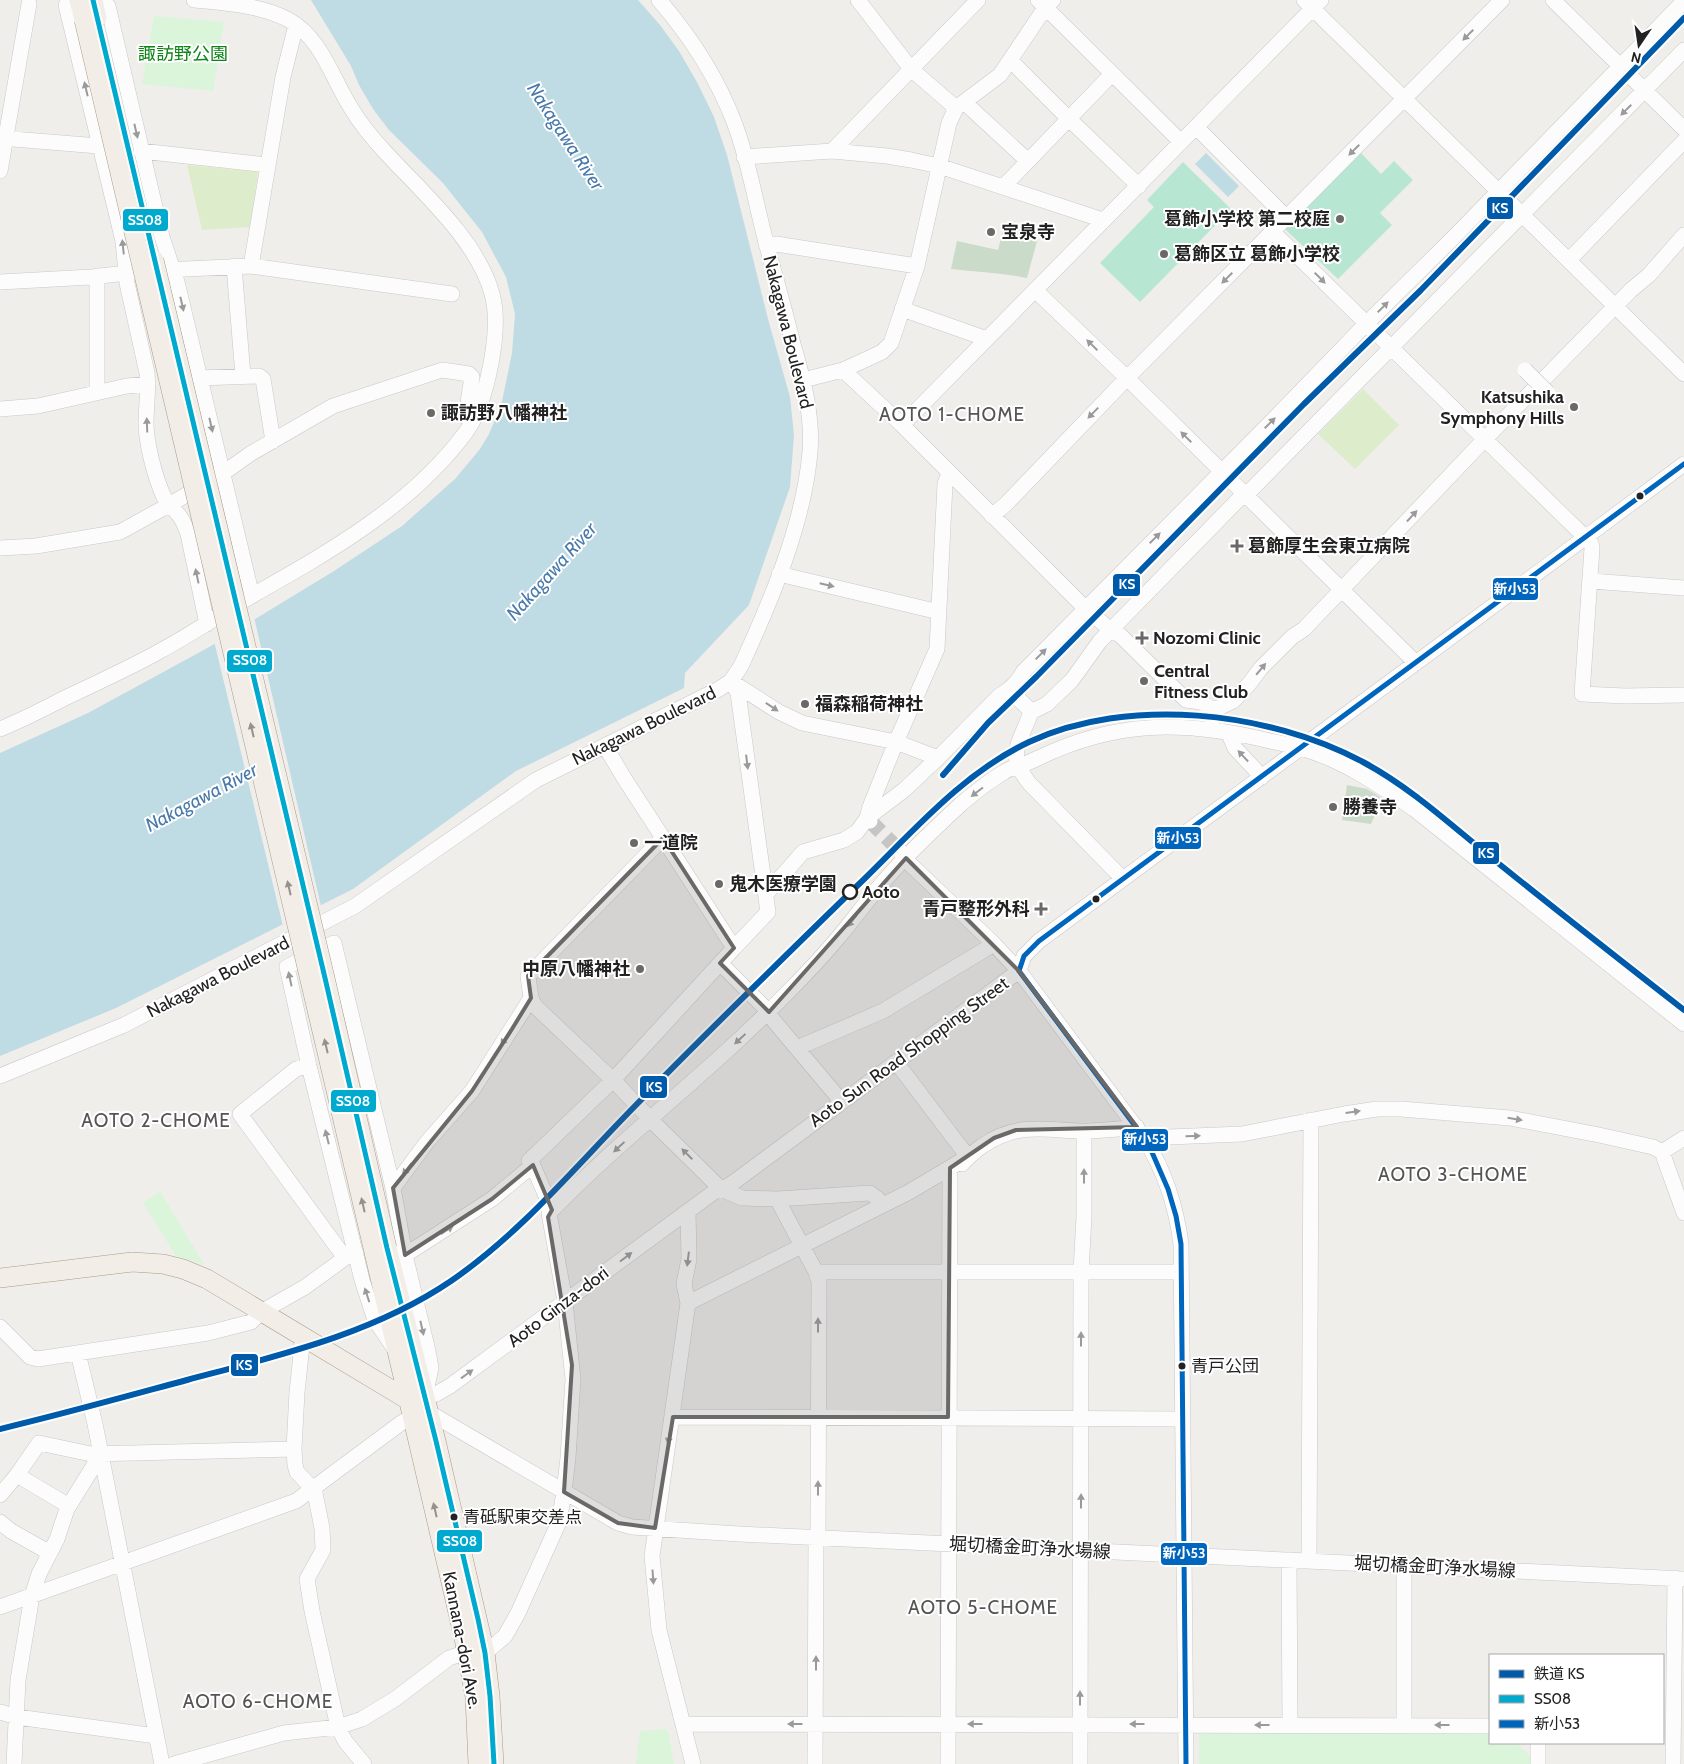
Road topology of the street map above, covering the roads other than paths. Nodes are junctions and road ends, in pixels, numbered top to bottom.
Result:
1 (69, 0) edge
2 (79, 0) edge
3 (102, 0) edge
4 (194, 0) edge
5 (660, 0) edge
6 (858, 0) edge
7 (978, 0) edge
8 (1502, 0) edge
9 (1553, 0) edge
10 (1684, 0) edge
11 (1045, 2) edge
12 (1313, 3) edge
13 (29, 4) dead end
14 (92, 13) edge
15 (296, 25) junction
16 (1684, 50) edge
17 (1010, 60) junction
18 (1620, 66) junction
19 (911, 68) junction
20 (1112, 74) junction
21 (1645, 91) junction
22 (1405, 98) junction
23 (960, 105) junction
24 (1069, 119) junction
25 (1196, 128) junction
26 (1684, 129) edge
27 (3, 138) edge
28 (1684, 141) edge
29 (1182, 142) junction
30 (99, 146) junction
31 (141, 151) junction
32 (832, 151) junction
33 (744, 157) junction
34 (1028, 161) junction
35 (267, 165) junction
36 (939, 166) junction
37 (0, 170) edge
38 (1139, 186) junction
39 (1003, 187) junction
40 (1499, 191) junction
41 (1522, 214) junction
42 (1287, 218) junction
43 (1103, 220) junction
44 (1273, 232) junction
45 (1684, 235) edge
46 (766, 244) junction
47 (1569, 260) junction
48 (234, 266) junction
49 (251, 266) junction
50 (917, 266) junction
51 (173, 270) junction
52 (126, 273) junction
53 (97, 276) junction
54 (0, 282) edge
55 (1035, 290) junction
56 (452, 294) dead end
57 (1615, 306) junction
58 (902, 309) junction
59 (1366, 324) junction
60 (987, 339) junction
61 (1390, 348) junction
62 (843, 370) junction
63 (1530, 371) dead end
64 (1684, 374) edge
65 (243, 376) junction
66 (199, 378) junction
67 (1127, 378) junction
68 (803, 380) junction
69 (148, 384) junction
70 (1550, 390) dead end
71 (97, 393) junction
72 (0, 409) edge
73 (472, 422) junction
74 (902, 425) junction
75 (1484, 440) junction
76 (273, 441) junction
77 (1684, 464) edge
78 (1221, 472) junction
79 (949, 473) junction
80 (222, 474) junction
81 (1246, 495) junction
82 (169, 505) junction
83 (992, 516) junction
84 (1585, 538) junction
85 (0, 548) edge
86 (779, 574) junction
87 (1591, 581) junction
88 (1684, 588) edge
89 (1342, 590) junction
90 (252, 596) junction
91 (1086, 608) junction
92 (939, 612) junction
93 (207, 624) junction
94 (1111, 629) junction
95 (1416, 663) junction
96 (731, 681) junction
97 (1011, 692) junction
98 (1684, 695) edge
99 (1214, 710) junction
100 (1030, 711) junction
101 (0, 729) edge
102 (1211, 730) junction
103 (1228, 732) junction
104 (896, 742) junction
105 (604, 746) junction
106 (1302, 748) junction
107 (938, 758) junction
108 (1018, 766) junction
109 (1262, 777) junction
110 (869, 820) junction
111 (663, 838) junction
112 (902, 854) junction
113 (1123, 879) junction
114 (766, 894) junction
115 (994, 944) junction
116 (734, 948) junction
117 (720, 963) junction
118 (1019, 971) junction
119 (530, 998) junction
120 (768, 1013) junction
121 (1684, 1024) edge
122 (797, 1048) junction
123 (896, 1062) junction
124 (309, 1066) junction
125 (0, 1076) edge
126 (613, 1080) junction
127 (842, 1102) junction
128 (650, 1118) junction
129 (1311, 1120) junction
130 (1084, 1131) junction
131 (1140, 1133) junction
132 (1684, 1138) edge
133 (1662, 1152) junction
134 (968, 1157) junction
135 (534, 1166) junction
136 (950, 1174) junction
137 (724, 1187) junction
138 (393, 1188) junction
139 (777, 1199) junction
140 (882, 1205) junction
141 (551, 1207) junction
142 (688, 1211) junction
143 (1684, 1213) edge
144 (802, 1246) junction
145 (365, 1253) junction
146 (405, 1255) junction
147 (816, 1272) junction
148 (949, 1272) junction
149 (1081, 1272) junction
150 (1181, 1272) junction
151 (0, 1278) edge
152 (565, 1302) junction
153 (688, 1303) junction
154 (261, 1312) junction
155 (0, 1327) edge
156 (303, 1336) junction
157 (78, 1353) junction
158 (419, 1406) junction
159 (673, 1416) junction
160 (818, 1417) junction
161 (948, 1417) junction
162 (1081, 1418) junction
163 (1182, 1419) junction
164 (294, 1449) junction
165 (101, 1454) junction
166 (17, 1475) junction
167 (313, 1488) junction
168 (564, 1492) junction
169 (0, 1495) edge
170 (69, 1506) junction
171 (0, 1522) edge
172 (655, 1528) junction
173 (817, 1537) junction
174 (948, 1543) junction
175 (1080, 1550) junction
176 (50, 1553) junction
177 (1183, 1556) junction
178 (1289, 1560) junction
179 (1309, 1561) junction
180 (121, 1563) junction
181 (1404, 1565) junction
182 (1679, 1579) edge
183 (32, 1596) junction
184 (0, 1607) edge
185 (476, 1653) junction
186 (0, 1712) edge
187 (18, 1717) junction
188 (683, 1724) junction
189 (816, 1724) junction
190 (948, 1724) junction
191 (1080, 1724) junction
192 (1290, 1725) junction
193 (1404, 1725) junction
194 (1186, 1726) junction
195 (1489, 1726) edge
196 (1673, 1726) edge
197 (338, 1727) junction
198 (156, 1736) junction
199 (1538, 1744) edge
200 (14, 1764) edge
201 (162, 1764) edge
202 (174, 1764) edge
203 (364, 1764) edge
204 (478, 1764) edge
205 (494, 1764) edge
206 (693, 1764) edge
207 (815, 1764) edge
208 (948, 1764) edge
209 (1080, 1764) edge
210 (1186, 1764) edge
211 (1538, 1764) edge
212 (1673, 1764) edge

30 -> 1 street
2 - 14 main road
3 -> 31 street
4 - 15 street
5 - 33 street, Nakagawa Boulevard
6 - 19 street
7 - 19 street
8 -> 22 street
9 - 18 street
10 - 18 street
11 - 17 street
11 - 20 street
12 - 22 street
12 - 25 street
13 - 27 street
14 - 145 main road, bridge
15 - 35 street
15 - 73 street
16 - 21 street
17 - 23 street
17 - 24 street
18 - 21 street
18 - 40 street
19 - 23 street
19 - 32 street
20 - 24 street
20 - 29 street
21 - 26 street
21 -> 41 street
22 - 40 street
22 -> 42 street
23 - 34 street
23 - 36 street
24 - 34 street
24 - 38 street
25 - 29 street
25 - 42 street
27 - 30 street
27 - 37 street
28 - 47 street
29 - 38 street
52 -> 30 street
31 - 35 street
31 - 51 street
32 - 33 street
32 - 36 street
33 - 46 street, Nakagawa Boulevard
34 - 39 street
35 - 49 street
36 - 39 street
36 - 50 street
38 - 43 street
39 - 43 street
40 - 41 street
59 -> 40 street
41 - 47 street
41 - 61 street
42 - 44 street
43 - 55 street
44 -> 59 street
44 -> 67 street
45 - 57 street
46 - 50 street
46 - 68 street, Nakagawa Boulevard
47 - 57 street
48 - 49 street
48 - 51 street
48 - 65 street
49 - 56 street
50 - 58 street
51 - 52 street
51 -> 66 street
52 - 53 street
52 - 69 street
53 - 54 street
53 - 71 street
55 - 60 street
67 -> 55 street
57 - 64 street
57 - 75 street
58 - 60 street
58 - 62 street
59 - 61 street
78 -> 59 street
60 - 74 street
61 - 75 street
61 - 81 street
62 - 68 street
62 - 74 street
63 - 70 street
65 - 66 street
65 - 76 street
66 -> 80 street
78 -> 67 street
67 -> 83 street
68 - 86 street, Nakagawa Boulevard
69 - 71 street
82 -> 69 street
71 - 72 street
73 - 76 street
73 - 90 street
74 - 79 street
75 - 84 street
89 -> 75 street
76 - 80 street
77 - 84 street, Aoto Sun Road Shopping Street
78 - 81 street
91 -> 78 street
79 - 83 street
79 - 92 street
80 - 82 street
80 - 90 street
81 - 89 street
81 - 94 street
82 - 85 street
93 -> 82 street
83 - 91 street
84 - 87 street
84 - 95 street, Aoto Sun Road Shopping Street
86 -> 92 street
86 - 96 street, Nakagawa Boulevard
87 - 88 street
87 - 98 street
89 - 95 street
99 -> 89 street
90 - 93 street
91 - 94 street
97 -> 91 street
92 - 104 street
93 - 101 street
94 - 99 street
94 - 100 street
95 - 106 street, Aoto Sun Road Shopping Street
96 -> 104 street
96 - 105 street, Nakagawa Boulevard
96 -> 114 street
97 - 100 street
97 - 107 street
99 - 102 street
100 - 108 street
102 - 103 street
102 - 108 street
103 - 106 street
109 -> 103 street
104 - 107 street
104 - 110 street
105 - 111 street
105 - 125 street, Nakagawa Boulevard
106 - 109 street, Aoto Sun Road Shopping Street
106 - 121 street
107 - 110 street
108 -> 112 street
108 - 113 street
109 - 113 street, Aoto Sun Road Shopping Street
110 - 114 street
111 - 116 street
111 - 119 street
112 - 115 street
112 -> 120 street
113 - 118 street, Aoto Sun Road Shopping Street
114 - 116 street
115 - 118 street
115 - 122 street
116 - 117 street
117 - 120 street
117 - 126 street
118 - 123 street, Aoto Sun Road Shopping Street
118 - 131 street
119 - 126 street
119 -> 138 street
120 - 122 street
120 -> 128 street
122 - 127 street
123 - 127 street, Aoto Sun Road Shopping Street
123 - 134 street
124 -> 138 street
145 -> 124 street
124 - 145 street
126 - 128 street
126 - 135 street
127 - 137 street, Aoto Sun Road Shopping Street
137 -> 128 street
128 -> 141 street
131 -> 129 street
129 -> 133 street
129 - 179 street
130 - 131 street
130 - 134 street
149 -> 130 street
131 - 150 street
132 - 133 street
133 - 143 street
134 - 136 street
135 - 141 street
146 -> 135 street
136 - 140 street
136 - 148 street
137 - 139 street
137 - 142 street, Aoto Sun Road Shopping Street
138 - 146 street
139 - 140 street
139 - 144 street
140 - 144 street
141 - 152 street
152 -> 142 street, Aoto Ginza-dori
142 -> 153 street
144 - 147 street
144 - 153 street
145 - 154 street
145 - 158 main road, Kannana-dori Ave.
158 -> 145 main road
146 -> 158 street
147 - 148 street
160 -> 147 street
148 - 149 street
148 - 161 street
149 - 150 street
162 -> 149 street
150 - 163 street
151 - 154 main road
158 -> 152 street, Aoto Ginza-dori
152 - 168 street
153 - 159 street
154 - 156 main road
154 - 157 street
155 - 157 street
156 - 158 main road
156 - 164 street
157 - 165 street
158 - 167 street, Aoto Ginza-dori
158 - 168 street, 堀切橋金町浄水場線
158 - 185 main road, Kannana-dori Ave.
159 - 160 street
159 -> 172 street
160 - 161 street
173 -> 160 street
161 - 162 street
161 - 174 street
162 - 163 street
175 -> 162 street
163 - 177 street
164 - 165 street
164 - 167 street
165 - 166 street
165 - 170 street
165 - 180 street
166 - 169 street
166 - 170 street
167 - 180 street, Aoto Ginza-dori
167 - 197 street
168 - 172 street, 堀切橋金町浄水場線
168 - 185 street
170 - 176 street
171 - 176 street
172 - 173 street, 堀切橋金町浄水場線
172 -> 188 street
173 - 174 street, 堀切橋金町浄水場線
189 -> 173 street
174 - 175 street, 堀切橋金町浄水場線
174 - 190 street
175 - 177 street, 堀切橋金町浄水場線
191 -> 175 street
176 - 183 street
177 - 178 street, 堀切橋金町浄水場線
177 - 194 street
178 - 179 street, 堀切橋金町浄水場線
178 - 192 street
179 - 181 street, 堀切橋金町浄水場線
180 - 183 street, Aoto Ginza-dori
180 - 198 street
181 - 182 street, 堀切橋金町浄水場線
181 - 193 street
182 - 196 street
183 - 184 street, Aoto Ginza-dori
183 - 187 street
185 - 197 street
185 - 204 main road, Kannana-dori Ave.
185 - 205 main road, Kannana-dori Ave.
186 - 187 street
187 - 198 street
187 - 200 street
189 -> 188 street
188 - 206 street
189 - 190 street
189 - 207 street
191 -> 190 street
190 - 208 street
194 -> 191 street
191 - 209 street
192 - 193 street
192 -> 194 street
195 -> 193 street
194 - 210 street
196 - 212 street
197 - 202 street
197 - 203 street
198 - 201 street
199 - 211 street

